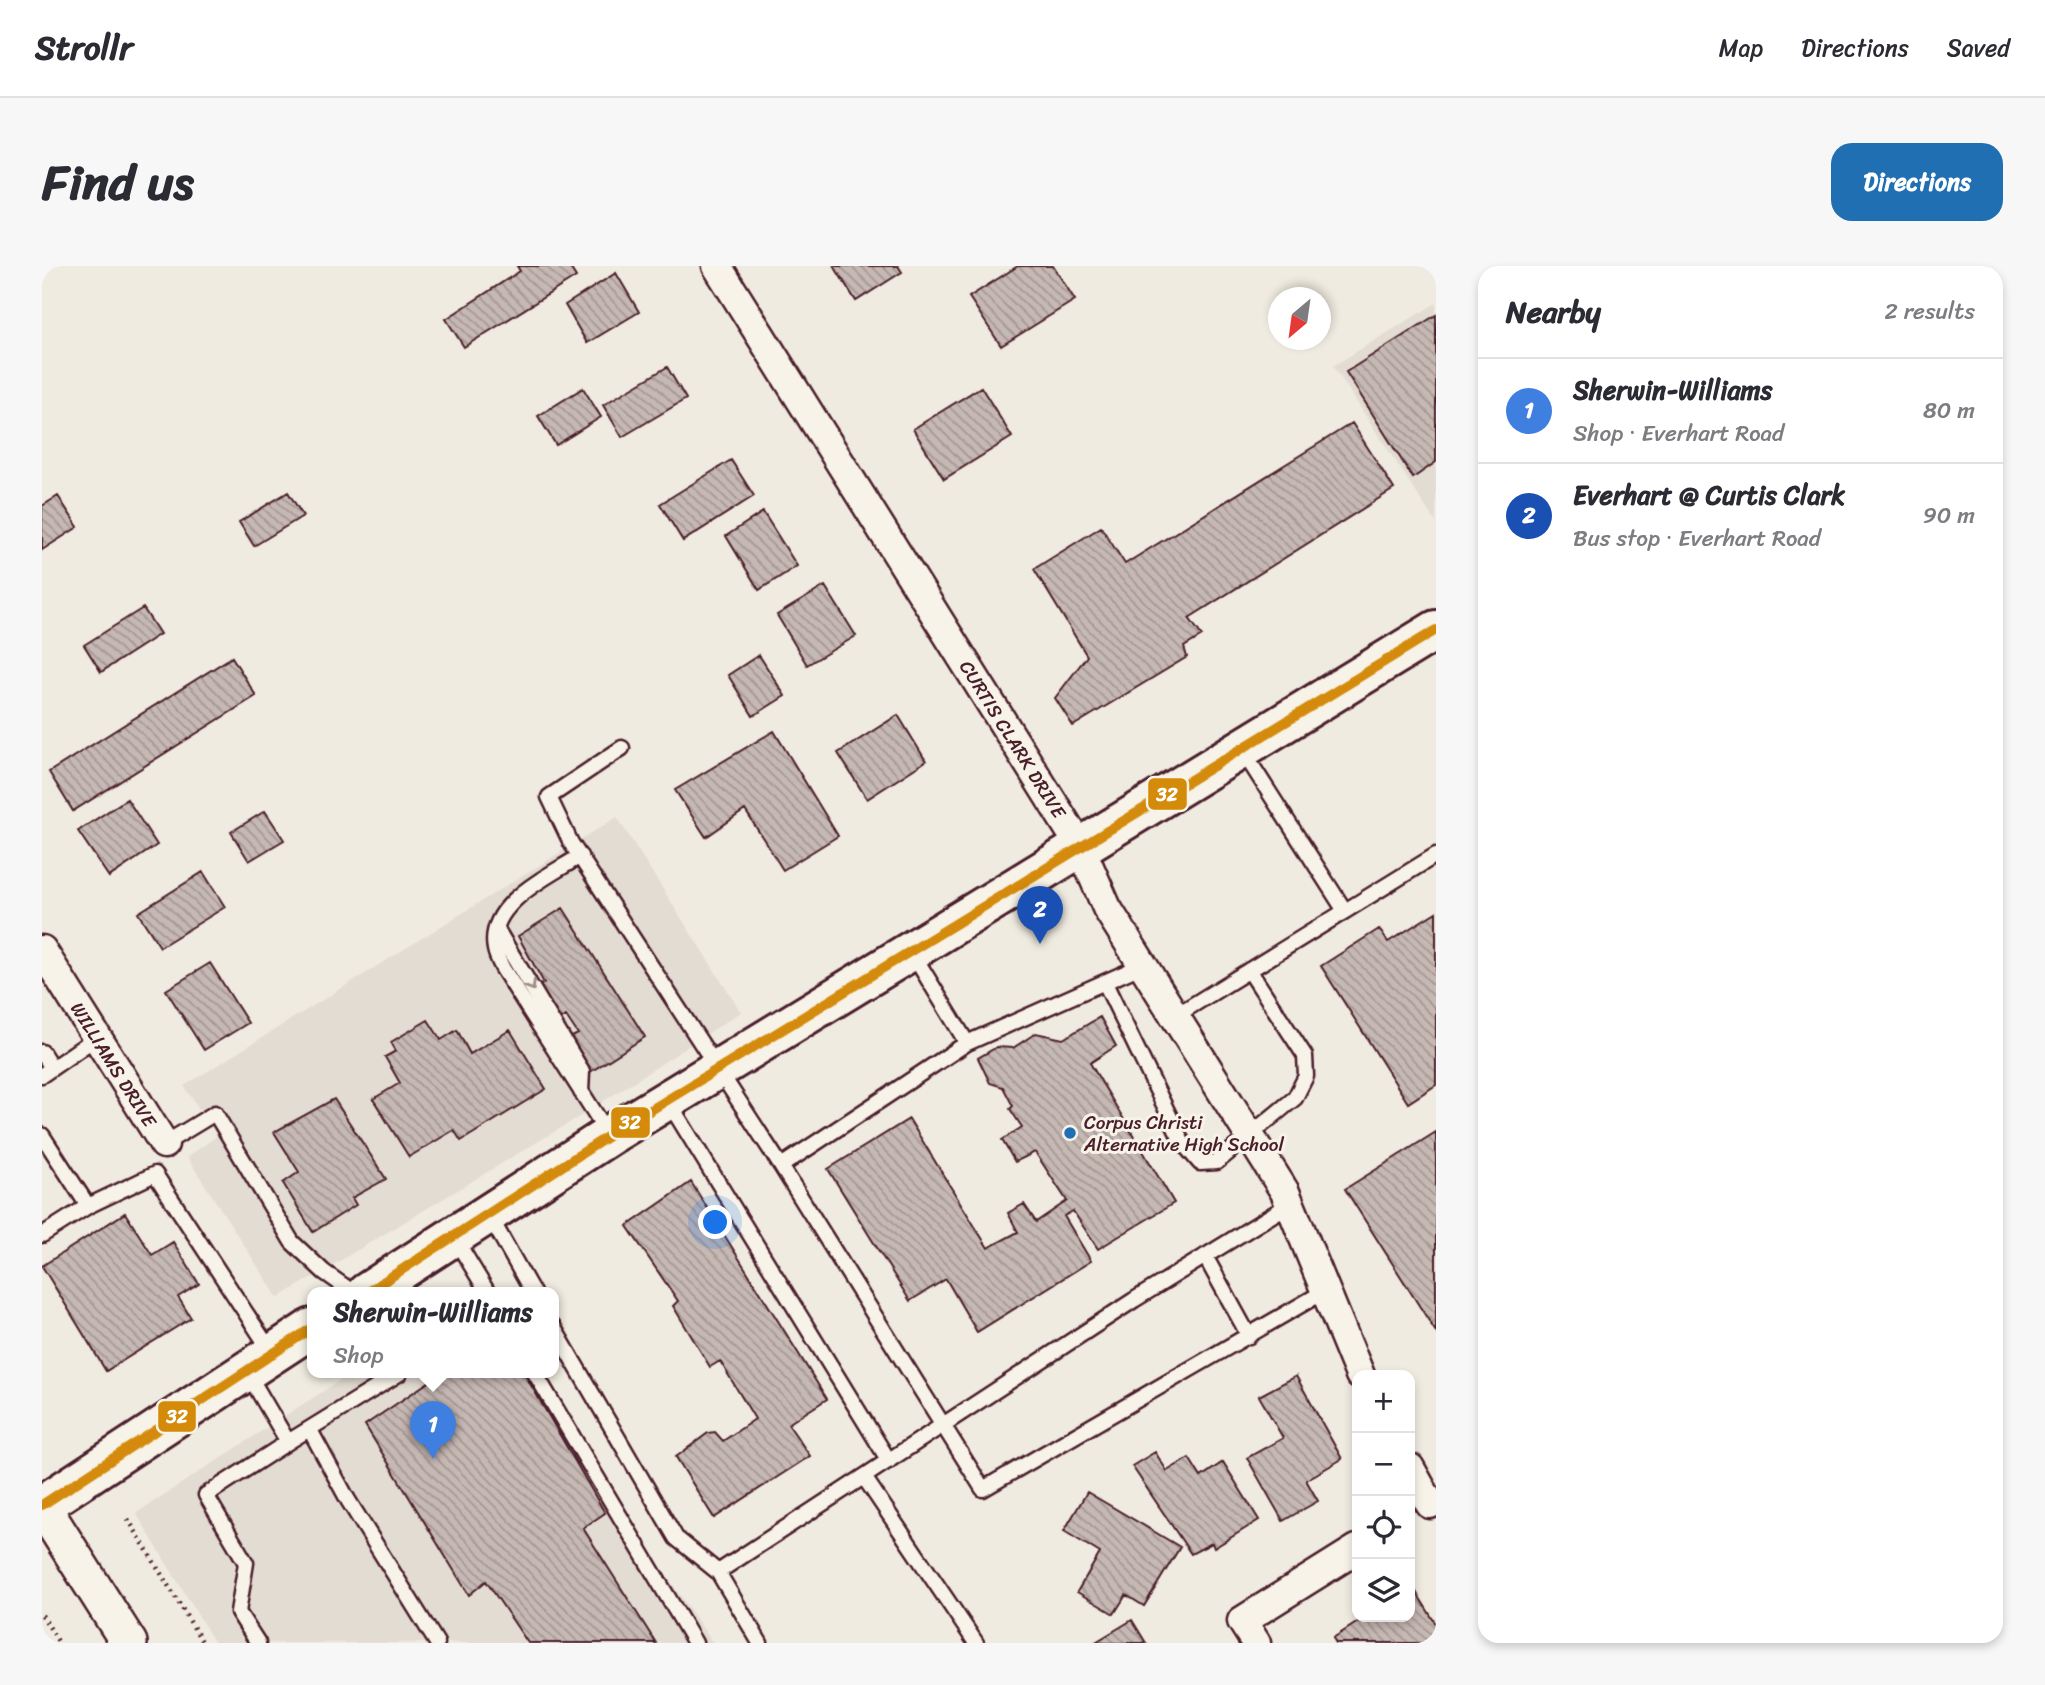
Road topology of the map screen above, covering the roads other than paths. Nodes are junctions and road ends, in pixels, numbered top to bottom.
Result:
1 (717, 266) edge
2 (1436, 630) edge
3 (622, 748) dead end
4 (1241, 748) junction
5 (1080, 846) junction
6 (1436, 855) edge
7 (580, 856) junction
8 (1345, 911) junction
9 (42, 950) edge
10 (911, 951) junction
11 (1143, 965) junction
12 (1249, 970) junction
13 (1105, 983) junction
14 (1175, 1016) junction
15 (97, 1037) junction
16 (967, 1043) junction
17 (42, 1052) edge
18 (721, 1069) junction
19 (47, 1071) edge
20 (668, 1101) junction
21 (42, 1135) edge
22 (610, 1135) junction
23 (1249, 1135) junction
24 (164, 1144) joint
25 (782, 1166) junction
26 (1290, 1204) junction
27 (88, 1206) junction
28 (488, 1213) junction
29 (42, 1235) edge
30 (454, 1236) junction
31 (1206, 1256) junction
32 (345, 1287) edge
33 (375, 1287) edge
34 (484, 1287) edge
35 (530, 1287) edge
36 (1325, 1291) junction
37 (307, 1331) edge
38 (1249, 1336) junction
39 (559, 1337) edge
40 (260, 1363) junction
41 (1358, 1370) edge
42 (392, 1378) edge
43 (538, 1378) edge
44 (944, 1427) junction
45 (310, 1430) junction
46 (288, 1442) junction
47 (889, 1461) junction
48 (864, 1477) junction
49 (1415, 1481) edge
50 (42, 1505) edge
51 (1425, 1507) edge
52 (1352, 1552) edge
53 (718, 1572) junction
54 (129, 1643) edge
55 (258, 1643) edge
56 (437, 1643) edge
57 (695, 1643) edge
58 (760, 1643) edge
59 (976, 1643) edge
60 (1255, 1643) edge

1 - 5 street, CURTIS CLARK DRIVE
2 - 4 main road
3 - 7 lane
4 - 5 main road
4 - 8 lane
5 - 10 main road
5 - 11 street, CURTIS CLARK DRIVE
6 - 8 lane
7 - 18 lane
7 - 22 lane
8 - 12 lane
9 - 15 street, WILLIAMS DRIVE
10 - 16 lane
10 - 18 main road
11 - 13 lane
11 - 14 street, CURTIS CLARK DRIVE
12 - 14 lane
12 - 23 lane
13 - 16 lane
13 - 23 lane
14 - 23 street, CURTIS CLARK DRIVE
15 - 19 lane
15 - 24 street, WILLIAMS DRIVE
16 - 25 lane
17 - 19 lane
18 - 20 main road
18 - 25 lane
20 - 22 main road
20 - 47 lane
21 - 27 lane
22 - 28 main road
23 - 26 street, CURTIS CLARK DRIVE
24 - 32 lane
25 - 44 lane
26 - 31 lane
26 - 36 street, CURTIS CLARK DRIVE
27 - 29 lane
27 - 40 lane
28 - 30 main road
28 - 35 lane
30 - 33 main road
30 - 34 lane
31 - 38 lane
31 - 44 lane
36 - 38 lane
36 - 41 street, CURTIS CLARK DRIVE
37 - 40 main road
38 - 44 lane
39 - 53 lane
40 - 46 lane
40 - 50 main road
42 - 45 lane
43 - 57 lane
44 - 47 lane
45 - 46 lane
45 - 56 lane
46 - 55 lane
47 - 48 lane
48 - 53 lane
48 - 59 lane
49 - 51 street
50 - 54 street
52 - 60 street
53 - 58 lane

